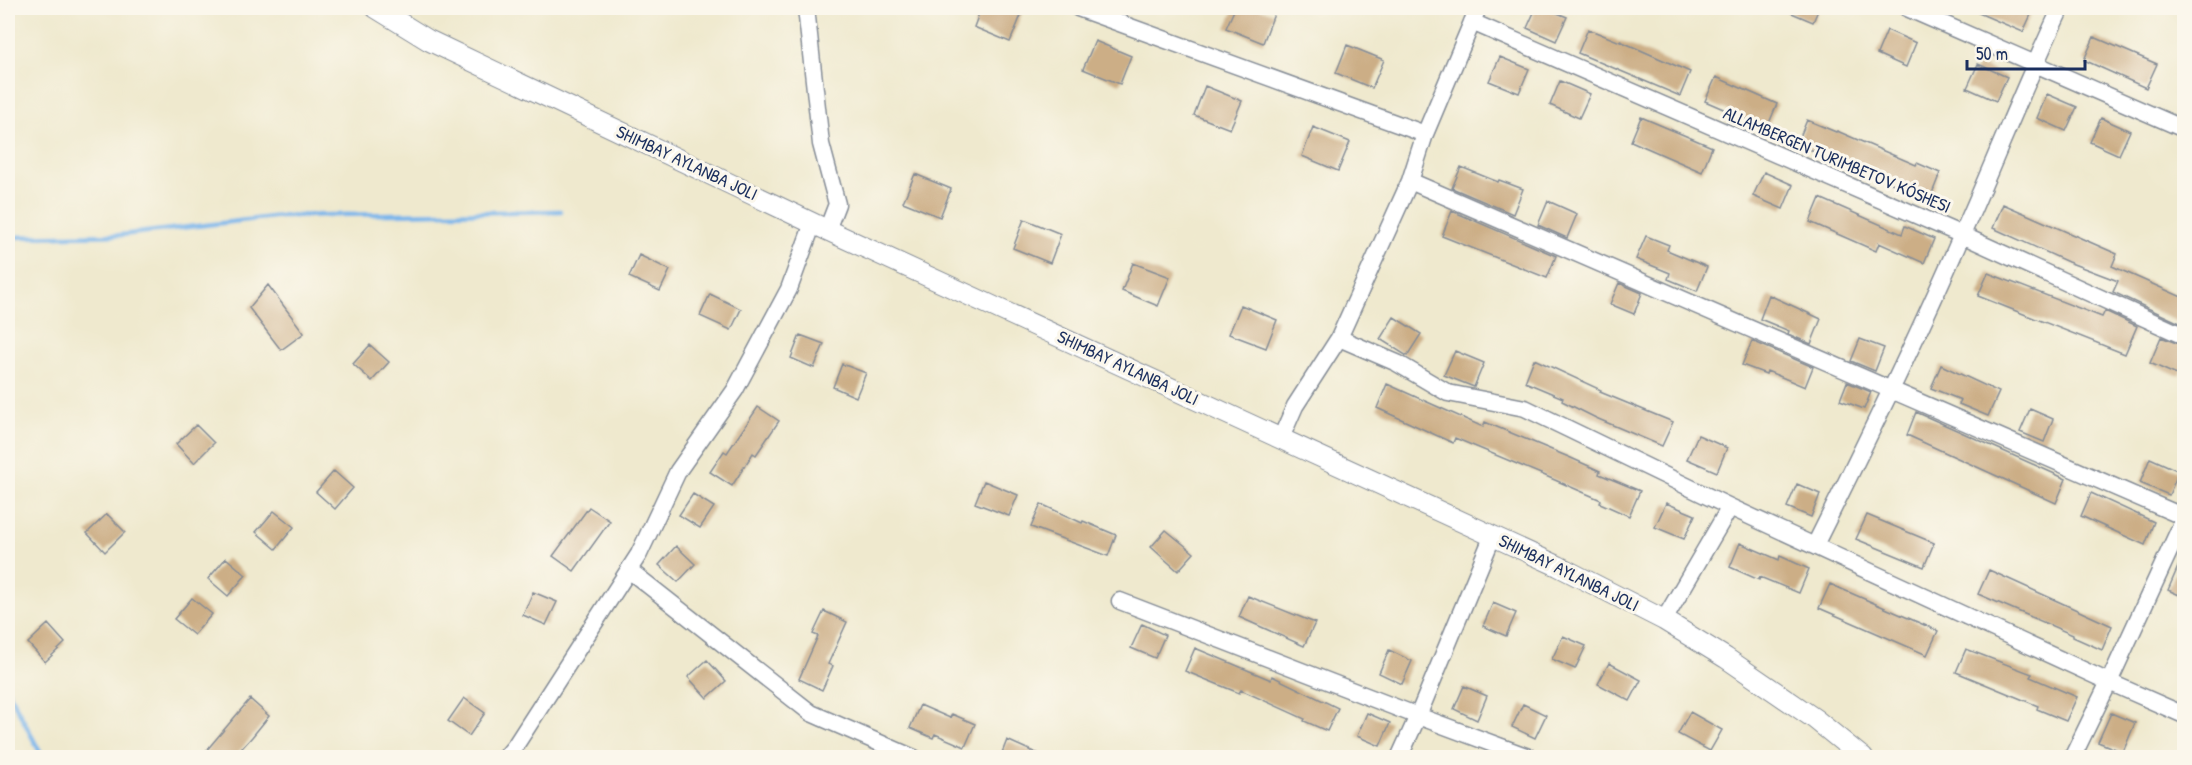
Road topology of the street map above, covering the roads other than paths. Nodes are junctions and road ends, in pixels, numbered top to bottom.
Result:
1 (376, 8) edge
2 (806, 8) edge
3 (1078, 8) edge
4 (1907, 8) edge
5 (2061, 8) edge
6 (1475, 15) edge
7 (2035, 63) junction
8 (2184, 129) edge
9 (1425, 134) junction
10 (1410, 181) junction
11 (820, 226) junction
12 (1962, 235) junction
13 (2184, 336) edge
14 (1339, 339) junction
15 (1893, 390) junction
16 (1281, 438) junction
17 (1730, 507) junction
18 (2184, 518) edge
19 (1492, 535) junction
20 (1815, 545) junction
21 (629, 570) junction
22 (1120, 600) dead end
23 (1664, 620) junction
24 (2109, 682) junction
25 (2184, 715) edge
26 (1418, 716) junction
27 (505, 758) edge
28 (914, 758) edge
29 (1399, 758) edge
30 (1531, 758) edge
31 (1863, 758) edge
32 (2072, 758) edge

1 - 11 main road
2 - 11 street
3 - 9 street
4 - 7 street
5 - 7 street
6 - 9 street
6 - 12 street
7 - 8 street
7 - 12 street
9 - 10 street
10 - 14 street
10 - 15 street
11 - 16 main road
11 - 21 street
12 - 13 street
12 - 15 street
14 - 16 street
14 - 17 street
15 - 18 street
15 - 20 street
16 - 19 main road
17 - 20 street
17 - 23 street
18 - 24 street
19 - 23 main road
19 - 26 street
20 - 24 street
21 - 27 street
21 - 28 street
22 - 26 street
23 - 31 main road
24 - 25 street
24 - 32 street
26 - 29 street
26 - 30 street

